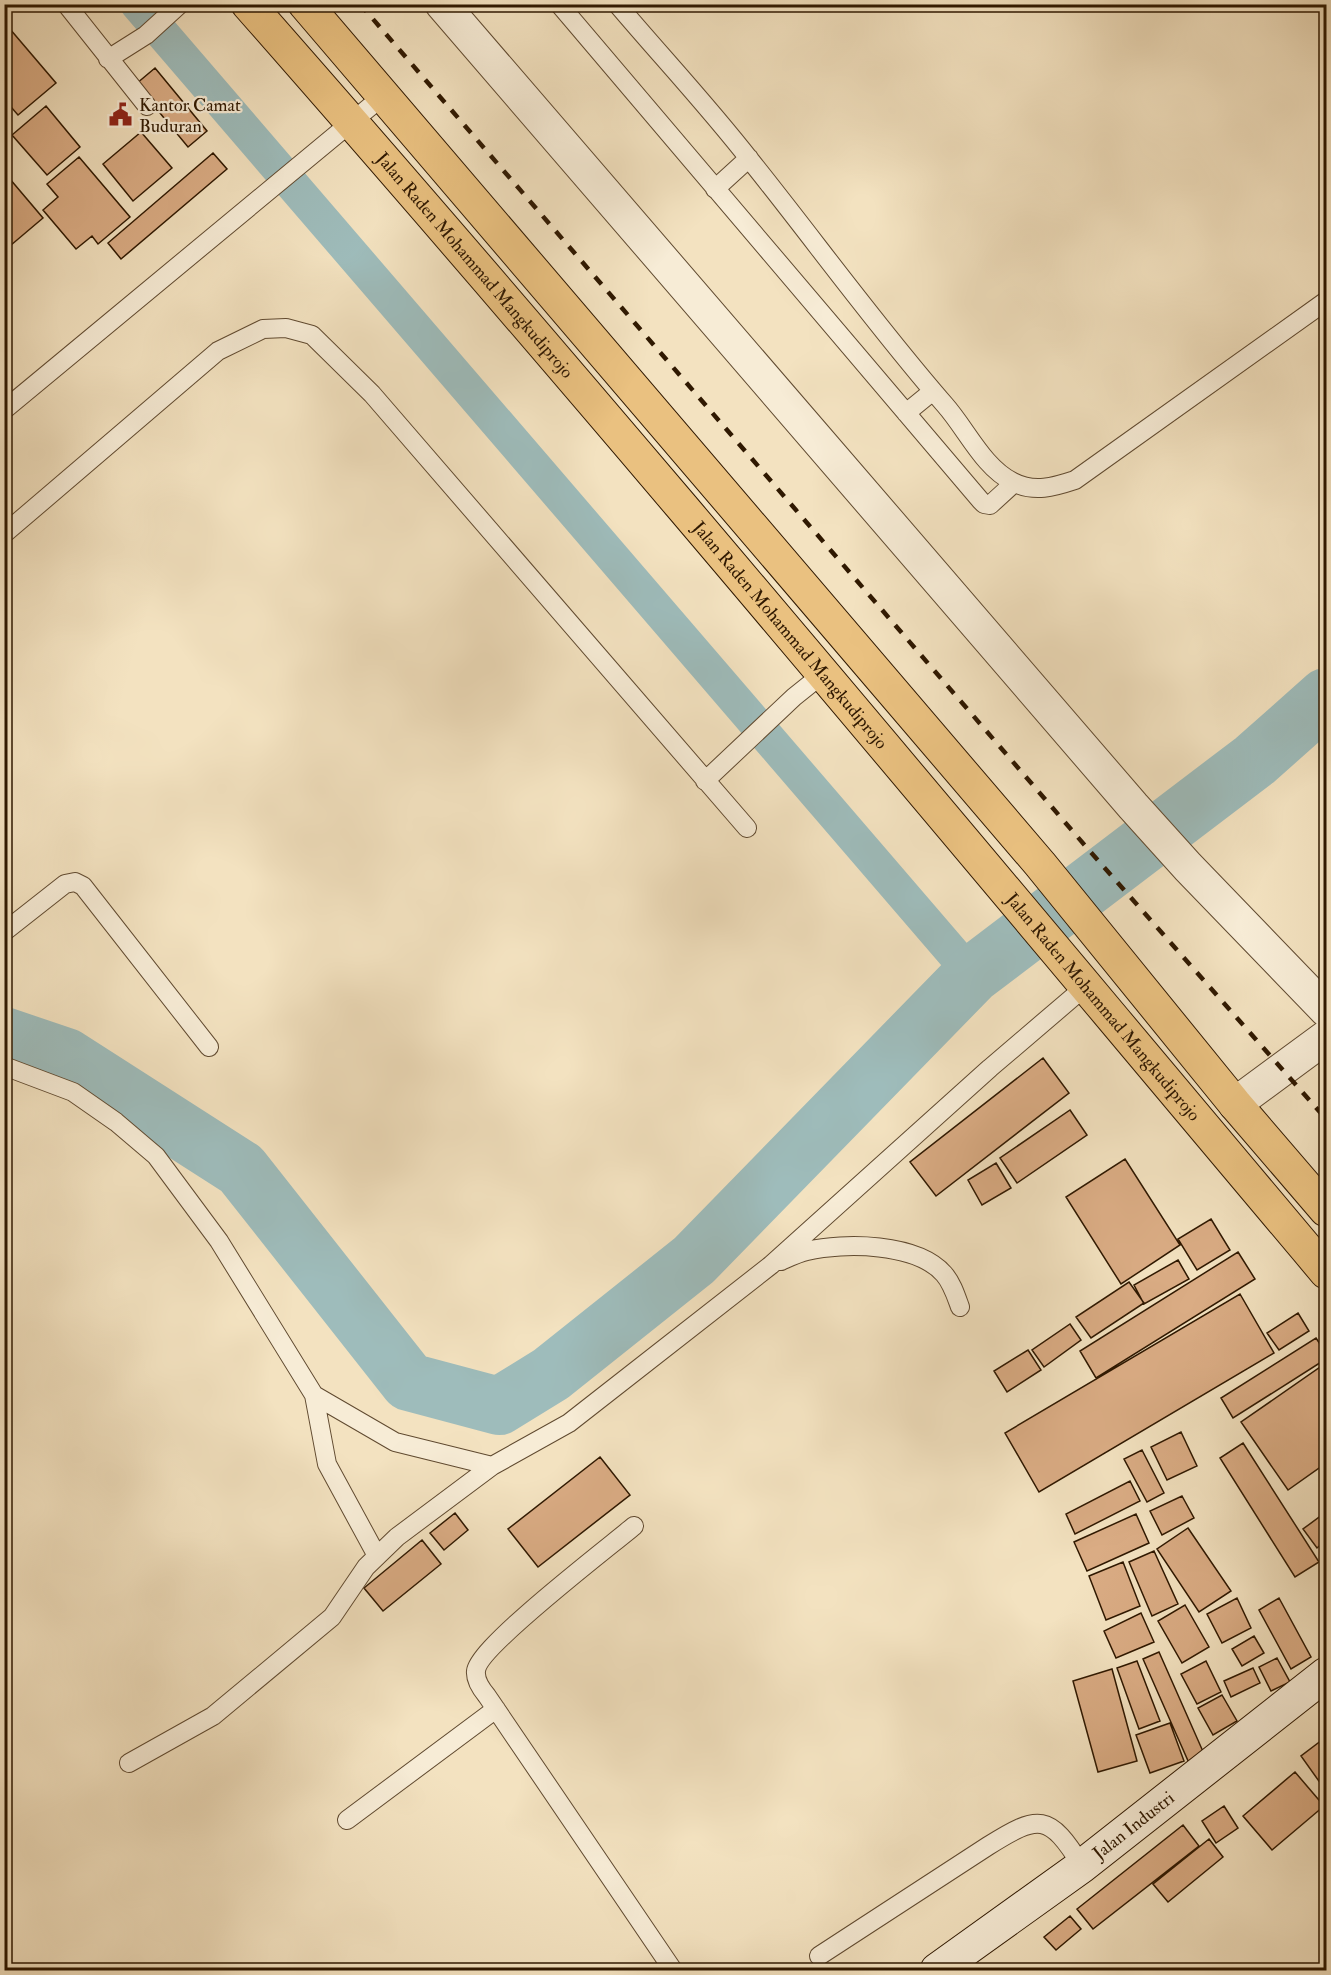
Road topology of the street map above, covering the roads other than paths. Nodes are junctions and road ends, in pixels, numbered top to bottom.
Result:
1 (66, 4) edge
2 (180, 4) edge
3 (248, 4) edge
4 (304, 4) edge
5 (442, 4) edge
6 (559, 4) edge
7 (617, 4) edge
8 (108, 59) junction
9 (383, 96) junction
10 (147, 105) dead end
11 (352, 123) junction
12 (749, 158) junction
13 (716, 189) junction
14 (1326, 301) edge
15 (933, 391) junction
16 (4, 410) edge
17 (906, 413) junction
18 (1014, 483) junction
19 (4, 534) edge
20 (824, 673) junction
21 (705, 781) junction
22 (747, 828) dead end
23 (4, 932) edge
24 (1078, 977) junction
25 (1326, 1010) edge
26 (1326, 1037) edge
27 (209, 1047) dead end
28 (4, 1066) edge
29 (1235, 1104) junction
30 (1326, 1210) edge
31 (771, 1264) junction
32 (1326, 1272) edge
33 (960, 1307) dead end
34 (314, 1395) junction
35 (492, 1467) junction
36 (634, 1526) dead end
37 (377, 1556) junction
38 (1326, 1674) edge
39 (496, 1709) junction
40 (129, 1763) dead end
41 (347, 1820) dead end
42 (1082, 1866) junction
43 (819, 1956) dead end
44 (673, 1971) edge
45 (937, 1971) edge

1 - 8 lane
2 - 8 lane
3 - 11 highway, Jalan Raden Mohammad Mangkudiprojo
4 - 9 highway
5 - 25 street
6 - 13 lane
7 - 12 lane
8 - 10 lane
9 - 11 lane
9 - 29 highway
11 - 16 lane
11 - 20 highway, Jalan Raden Mohammad Mangkudiprojo
12 - 13 lane
12 - 15 lane
13 - 17 lane
14 - 18 lane
15 - 17 lane
15 - 18 lane
17 - 18 lane
19 - 21 lane
20 - 21 lane
20 - 24 highway, Jalan Raden Mohammad Mangkudiprojo
21 - 22 lane
23 - 27 lane
24 - 31 lane
24 - 32 highway, Jalan Raden Mohammad Mangkudiprojo
26 - 29 street
28 - 34 lane
29 - 30 highway
31 - 33 lane
31 - 35 lane
34 - 35 lane
34 - 37 lane
35 - 37 lane
36 - 39 lane
37 - 40 lane
38 - 42 street, Jalan Industri
39 - 41 lane
39 - 44 lane
42 - 43 lane
42 - 45 street, Jalan Industri

